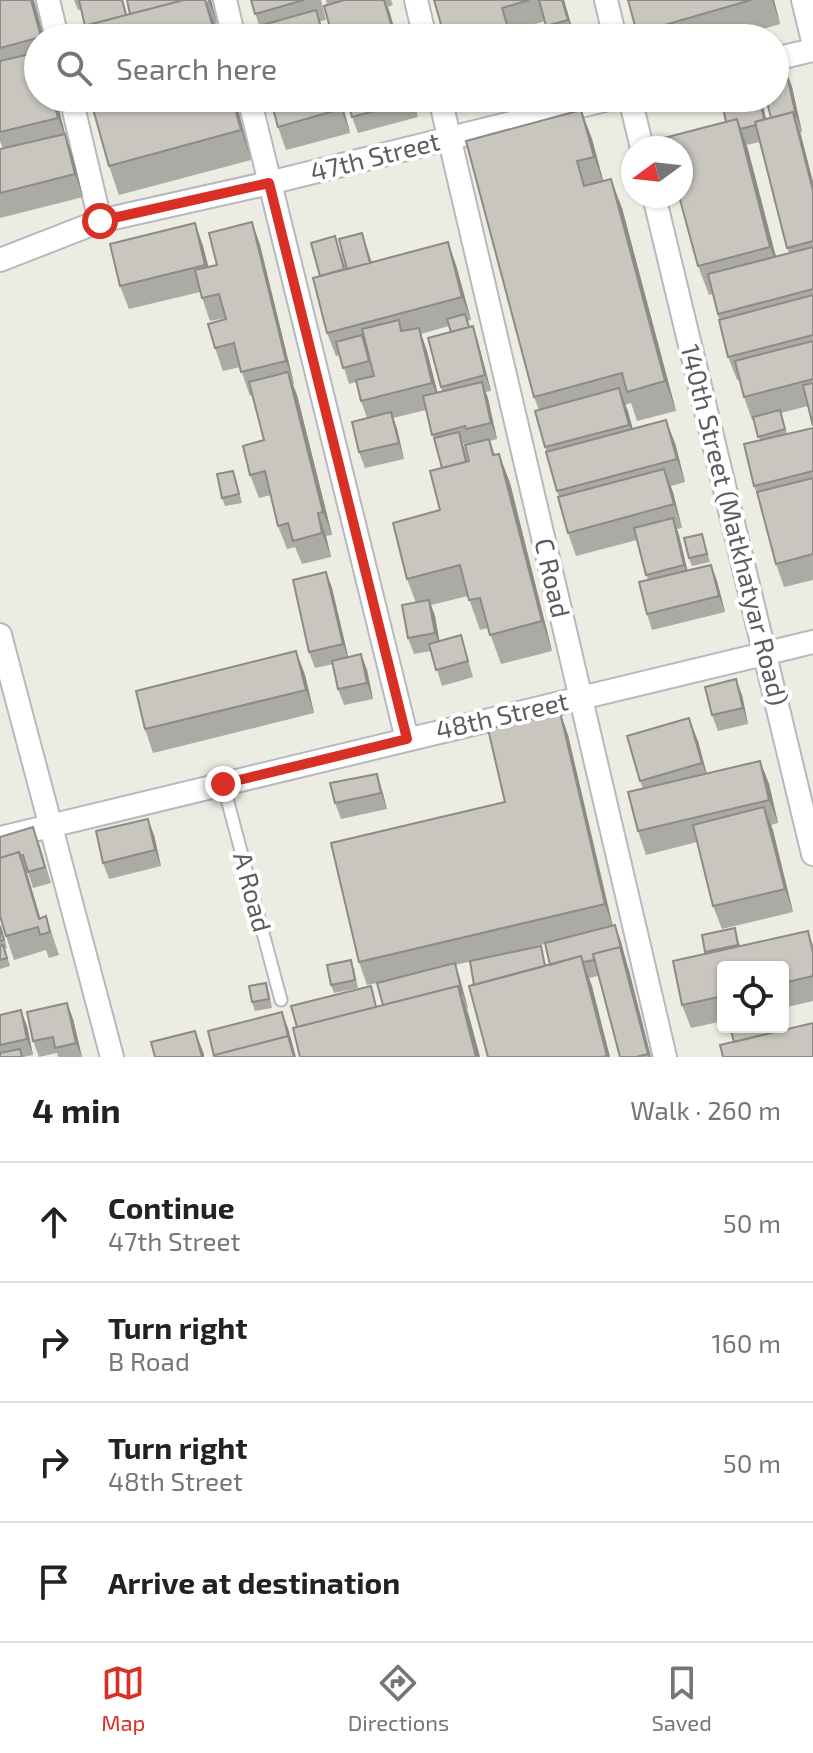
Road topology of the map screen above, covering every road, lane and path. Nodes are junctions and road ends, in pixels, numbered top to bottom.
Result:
1 (48, 0) edge
2 (225, 0) edge
3 (416, 0) edge
4 (606, 0) edge
5 (803, 0) edge
6 (54, 24) edge
7 (231, 24) edge
8 (422, 24) edge
9 (612, 24) edge
10 (813, 41) edge
11 (813, 50) edge
12 (789, 56) edge
13 (74, 112) edge
14 (252, 112) edge
15 (444, 112) edge
16 (556, 112) edge
17 (633, 112) edge
18 (639, 136) edge
19 (450, 138) junction
20 (269, 183) junction
21 (657, 208) edge
22 (100, 221) junction
23 (0, 260) edge
24 (0, 635) edge
25 (813, 642) edge
26 (766, 654) junction
27 (580, 698) junction
28 (407, 739) junction
29 (223, 784) junction
30 (51, 825) junction
31 (0, 838) edge
32 (813, 854) edge
33 (281, 1000) dead end
34 (112, 1057) edge
35 (665, 1057) edge

1 - 6 street
2 - 7 street
3 - 8 street
4 - 9 street
5 - 10 street
11 - 12 street
13 - 22 street
14 - 20 street
15 - 19 street, C Road
16 - 19 street, 47th Street
17 - 18 street
19 - 20 street, 47th Street
19 - 27 street, C Road
20 - 22 street, 47th Street
20 - 28 street
21 - 26 street, 140th Street (Matkhatyar Road)
22 - 23 street, 47th Street
24 - 30 street
25 - 26 street, 48th Street
26 - 27 street, 48th Street
26 - 32 street, 140th Street (Matkhatyar Road)
27 - 28 street, 48th Street
27 - 35 street, C Road
28 - 29 street, 48th Street
29 - 30 street, 48th Street
29 - 33 lane, A Road
30 - 31 street, 48th Street
30 - 34 street

